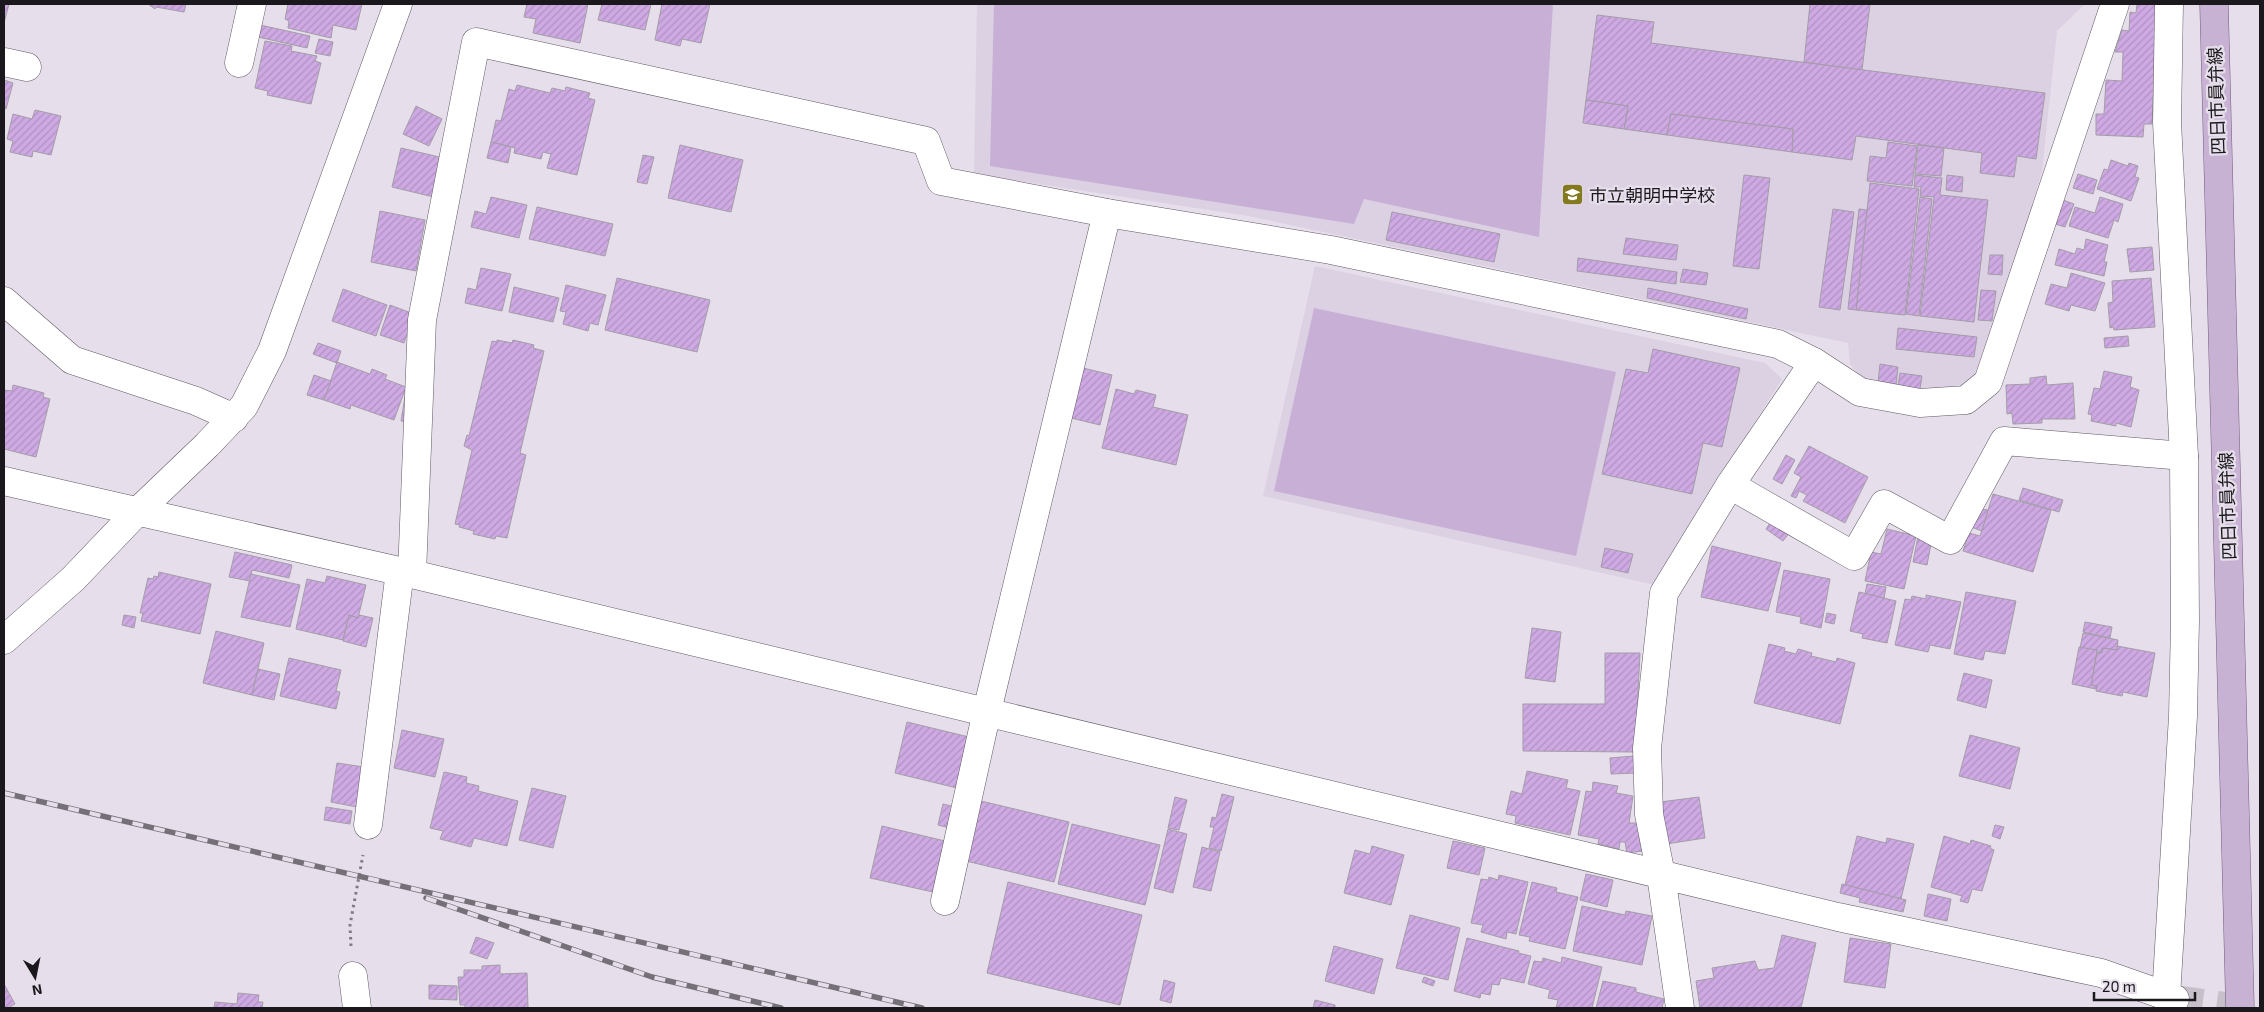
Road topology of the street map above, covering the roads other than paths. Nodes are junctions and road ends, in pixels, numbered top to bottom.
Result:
1 (252, 4) edge
2 (398, 4) edge
3 (2115, 4) edge
4 (2169, 4) edge
5 (2214, 4) edge
6 (239, 63) dead end
7 (1107, 212) junction
8 (4, 300) edge
9 (1814, 362) junction
10 (234, 418) junction
11 (2184, 456) junction
12 (4, 482) edge
13 (1730, 485) junction
14 (136, 513) junction
15 (406, 572) junction
16 (4, 640) edge
17 (987, 712) junction
18 (368, 825) road end
19 (1661, 875) junction
20 (945, 901) dead end
21 (352, 976) road end
22 (357, 1008) edge
23 (1680, 1008) edge
24 (2240, 1008) edge

1 - 6 street
2 - 10 street
3 - 9 street
4 - 11 street
5 - 24 main road, 四日市員弁線
7 - 9 street
7 - 15 street
7 - 17 street
8 - 10 street
9 - 13 street
10 - 14 street
11 - 13 street
11 - 19 street
12 - 14 street
13 - 19 street
14 - 15 street
14 - 16 street
15 - 17 street
15 - 18 street
17 - 19 street
17 - 20 street
19 - 23 street
21 - 22 street

